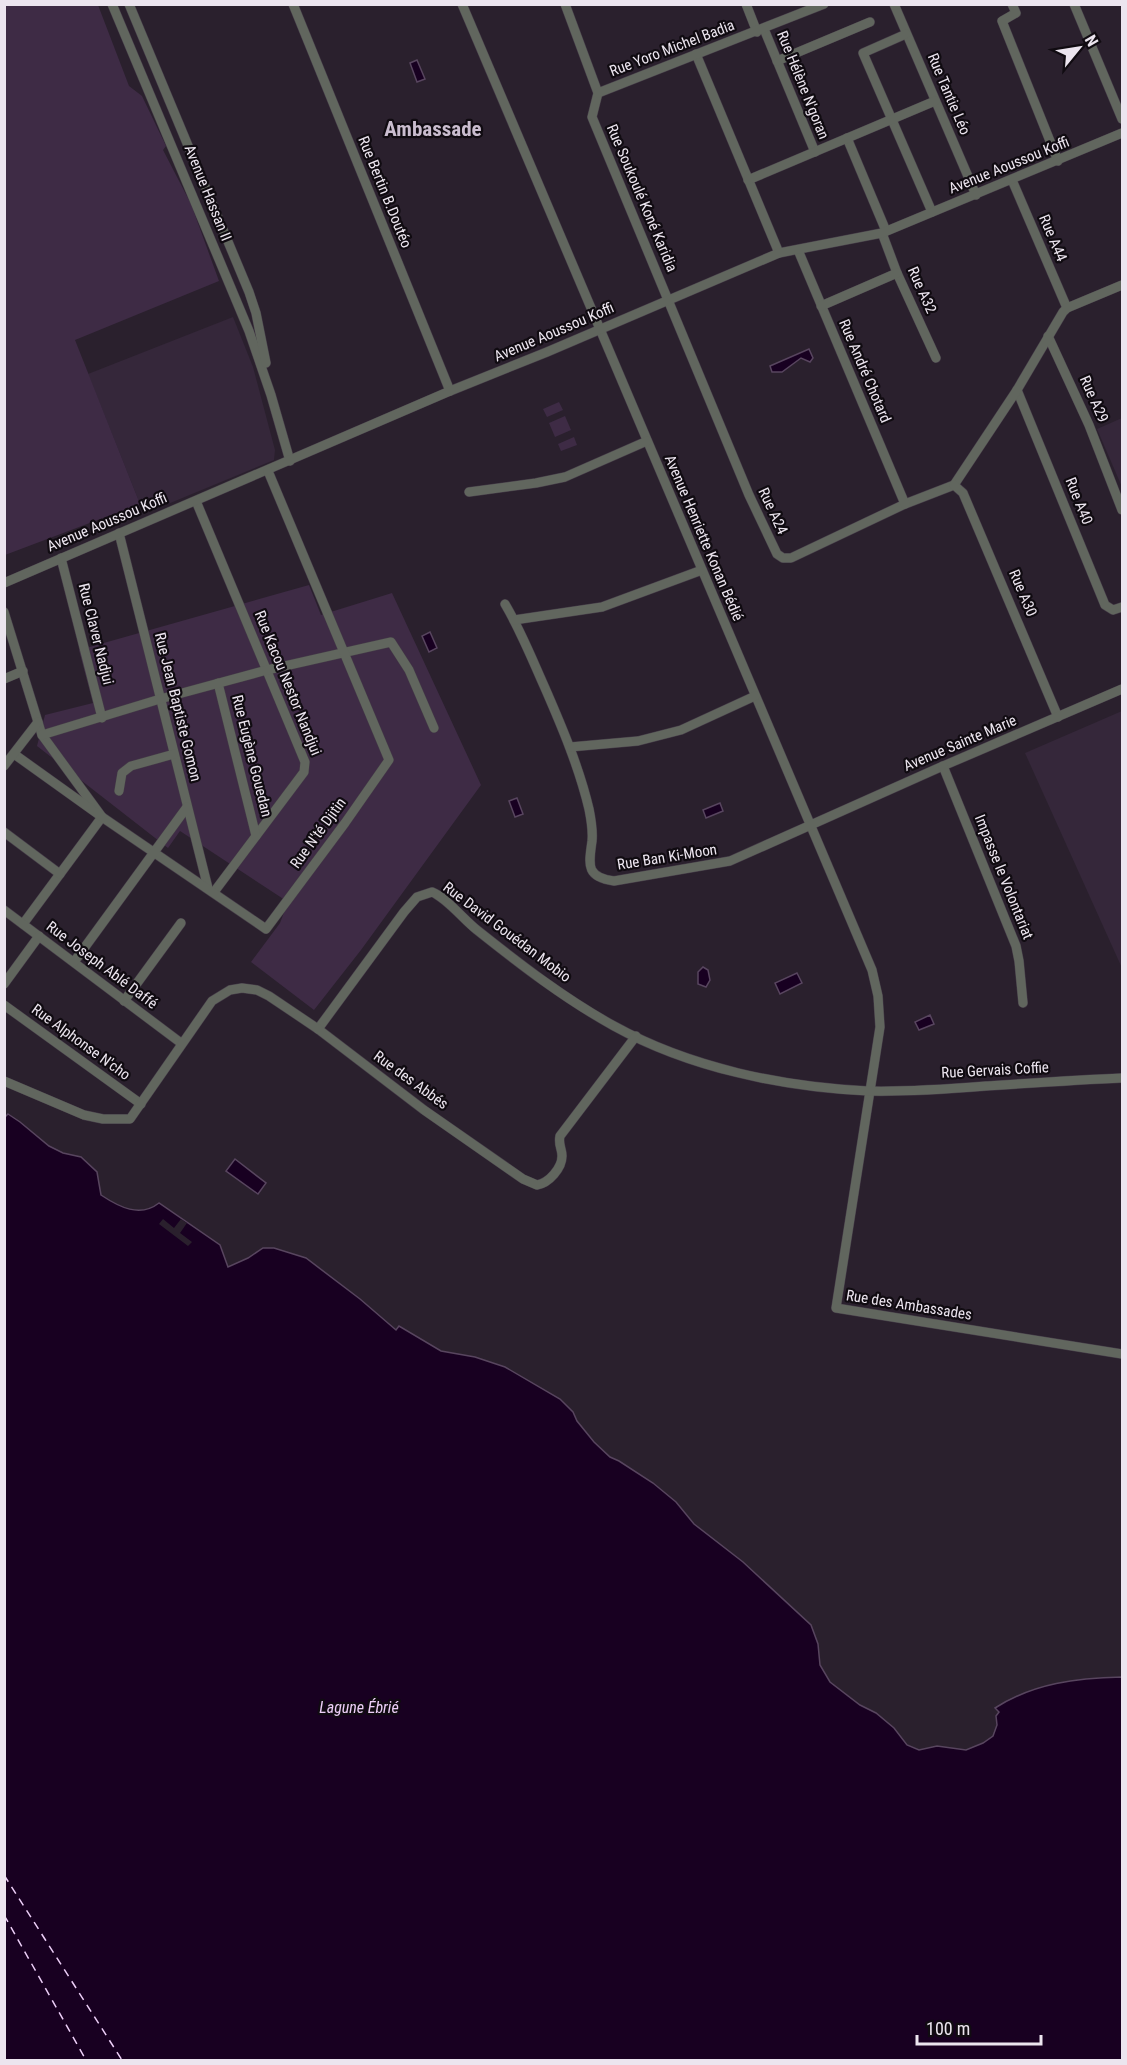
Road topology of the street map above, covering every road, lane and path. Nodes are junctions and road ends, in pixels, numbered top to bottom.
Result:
1 (111, 4) edge
2 (129, 4) edge
3 (134, 4) edge
4 (293, 4) edge
5 (462, 4) edge
6 (565, 4) edge
7 (746, 4) edge
8 (824, 4) edge
9 (894, 4) edge
10 (1012, 4) edge
11 (1074, 4) edge
12 (133, 15) junction
13 (870, 22) dead end
14 (761, 30) junction
15 (906, 34) junction
16 (696, 54) junction
17 (777, 61) junction
18 (598, 93) junction
19 (935, 101) junction
20 (1122, 119) edge
21 (892, 120) junction
22 (1122, 133) edge
23 (847, 138) junction
24 (815, 152) junction
25 (1058, 161) junction
26 (748, 180) junction
27 (1012, 180) junction
28 (976, 195) junction
29 (932, 212) junction
30 (884, 232) junction
31 (798, 250) junction
32 (779, 253) junction
33 (897, 273) junction
34 (1122, 285) edge
35 (669, 300) junction
36 (821, 306) junction
37 (1067, 308) junction
38 (600, 329) junction
39 (1048, 336) junction
40 (936, 358) dead end
41 (1017, 390) junction
42 (450, 391) junction
43 (271, 395) junction
44 (647, 441) junction
45 (290, 461) junction
46 (268, 471) junction
47 (954, 485) junction
48 (469, 492) dead end
49 (196, 501) junction
50 (905, 504) junction
51 (1122, 510) edge
52 (119, 533) junction
53 (61, 558) junction
54 (702, 570) junction
55 (4, 583) edge
56 (505, 604) dead end
57 (1122, 607) edge
58 (4, 612) edge
59 (514, 620) junction
60 (344, 652) junction
61 (267, 670) junction
62 (23, 671) junction
63 (4, 679) edge
64 (218, 683) junction
65 (1122, 689) edge
66 (755, 696) junction
67 (160, 699) junction
68 (1058, 717) junction
69 (102, 718) junction
70 (38, 722) junction
71 (434, 728) dead end
72 (42, 735) junction
73 (570, 747) junction
74 (14, 754) junction
75 (174, 754) junction
76 (4, 766) edge
77 (943, 766) junction
78 (119, 791) dead end
79 (187, 807) junction
80 (102, 817) junction
81 (810, 825) junction
82 (4, 831) edge
83 (256, 836) junction
84 (155, 853) junction
85 (60, 874) junction
86 (211, 890) junction
87 (4, 910) edge
88 (181, 923) dead end
89 (24, 924) junction
90 (39, 936) junction
91 (74, 962) junction
92 (4, 984) edge
93 (124, 1001) junction
94 (1023, 1003) dead end
95 (4, 1005) edge
96 (318, 1029) junction
97 (636, 1036) junction
98 (182, 1043) junction
99 (1122, 1077) edge
100 (4, 1081) edge
101 (870, 1091) junction
102 (141, 1104) junction
103 (1122, 1354) edge

1 - 43 street, Avenue Hassan II
2 - 12 street, Avenue Hassan II
3 - 12 street
4 - 42 street, Rue Bertin B.Doutéo
5 - 38 street, Avenue Henriette Konan Bédié
6 - 18 street, Rue Soukoulé Koné Karidia
7 - 14 street, Rue Hélène N'goran
8 - 14 street, Rue Yoro Michel Badia
9 - 15 street, Rue Tantie Léo
10 - 25 street
11 - 20 street
12 - 43 street, Avenue Hassan II
13 - 17 street
14 - 16 street, Rue Yoro Michel Badia
14 - 17 street, Rue Hélène N'goran
15 - 19 street, Rue Tantie Léo
15 - 21 street
16 - 18 street, Rue Yoro Michel Badia
16 - 26 street
17 - 24 street, Rue Hélène N'goran
18 - 35 street, Rue Soukoulé Koné Karidia
19 - 21 street
19 - 28 street, Rue Tantie Léo
21 - 23 street
21 - 29 street
22 - 25 street, Avenue Aoussou Koffi
23 - 24 street
23 - 30 street, Rue A32
24 - 26 street
25 - 27 street, Avenue Aoussou Koffi
26 - 32 street
27 - 28 street, Avenue Aoussou Koffi
27 - 37 street, Rue A44
28 - 29 street, Avenue Aoussou Koffi
29 - 30 street, Avenue Aoussou Koffi
30 - 31 street, Avenue Aoussou Koffi
30 - 33 street, Rue A32
31 - 32 street, Avenue Aoussou Koffi
31 - 36 street, Rue André Chotard
32 - 35 street, Avenue Aoussou Koffi
33 - 36 street
33 - 40 street, Rue A32
34 - 37 street
35 - 38 street, Avenue Aoussou Koffi
35 - 50 street, Rue A24
36 - 50 street, Rue André Chotard
37 - 39 street
38 - 42 street, Avenue Aoussou Koffi
38 - 44 street, Avenue Henriette Konan Bédié
39 - 41 street
39 - 51 street, Rue A29
41 - 47 street
41 - 57 street, Rue A40
42 - 45 street, Avenue Aoussou Koffi
43 - 45 street, Avenue Hassan II
44 - 48 street
44 - 54 street, Avenue Henriette Konan Bédié
45 - 46 street, Avenue Aoussou Koffi
46 - 49 street, Avenue Aoussou Koffi
46 - 60 street, Rue N'té Djitin
47 - 50 street, Rue A24
47 - 68 street, Rue A30
49 - 52 street, Avenue Aoussou Koffi
49 - 61 street, Rue Kacou Nestor Nandjui
52 - 53 street, Avenue Aoussou Koffi
52 - 67 street, Rue Jean Baptiste Gomon
53 - 55 street, Avenue Aoussou Koffi
53 - 69 street, Rue Claver Nadjui
54 - 59 street
54 - 66 street, Avenue Henriette Konan Bédié
56 - 59 street, Rue Ban Ki-Moon
58 - 62 street
59 - 73 street, Rue Ban Ki-Moon
60 - 61 street
60 - 71 street
60 - 86 street, Rue N'té Djitin
61 - 64 street
61 - 83 street, Rue Kacou Nestor Nandjui
62 - 63 street
62 - 70 street
64 - 67 street
64 - 83 street, Rue Eugène Gouedan
65 - 68 street, Avenue Sainte Marie
66 - 73 street
66 - 81 street, Avenue Henriette Konan Bédié
67 - 69 street
67 - 75 street, Rue Jean Baptiste Gomon
68 - 77 street, Avenue Sainte Marie
69 - 72 street
70 - 72 street
70 - 74 street
72 - 80 street
73 - 81 street, Rue Ban Ki-Moon
74 - 76 street
74 - 80 street, Rue N'té Djitin
75 - 78 street
75 - 79 street, Rue Jean Baptiste Gomon
77 - 81 street, Avenue Sainte Marie
77 - 94 street, Impasse le Volontariat
79 - 84 street
79 - 86 street, Rue Jean Baptiste Gomon
80 - 84 street, Rue N'té Djitin
80 - 85 street
81 - 101 street, Avenue Henriette Konan Bédié
82 - 85 street
83 - 86 street, Rue Kacou Nestor Nandjui
84 - 86 street, Rue N'té Djitin
84 - 91 street
85 - 89 street
87 - 89 street, Rue Joseph Ablé Daffé
88 - 93 street
89 - 90 street, Rue Joseph Ablé Daffé
90 - 91 street, Rue Joseph Ablé Daffé
90 - 92 street
91 - 93 street, Rue Joseph Ablé Daffé
93 - 98 street, Rue Joseph Ablé Daffé
95 - 102 street, Rue Alphonse N'cho
96 - 97 street, Rue David Gouédan Mobio
96 - 97 street, Rue des Abbés
96 - 98 street, Rue des Abbés
97 - 101 street, Rue David Gouédan Mobio
98 - 102 street, Rue des Abbés
99 - 101 street, Rue Gervais Coffie
100 - 102 street
101 - 103 street, Rue des Ambassades

